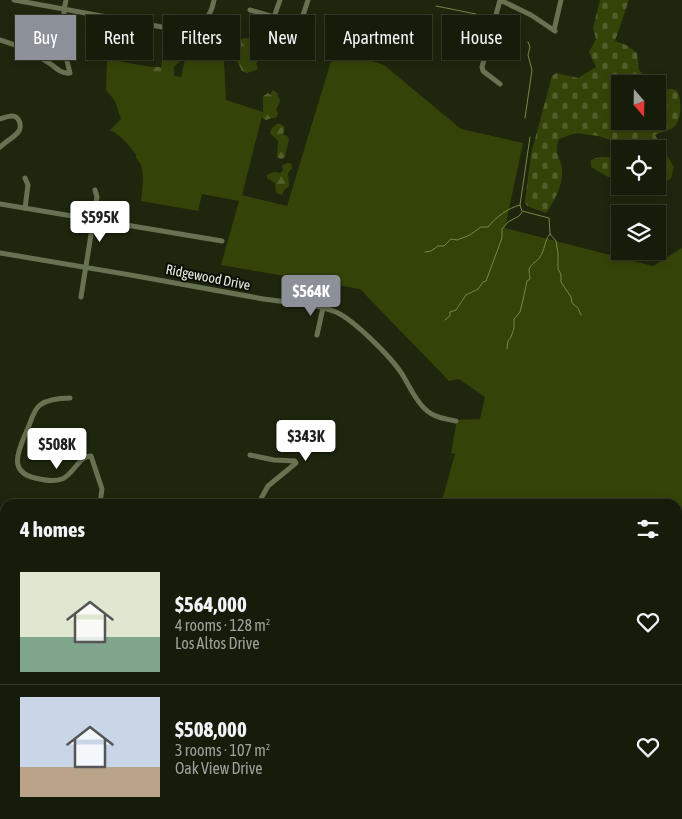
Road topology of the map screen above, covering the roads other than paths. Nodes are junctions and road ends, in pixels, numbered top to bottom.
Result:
1 (14, 0) edge
2 (66, 0) edge
3 (214, 0) edge
4 (280, 0) edge
5 (308, 0) edge
6 (500, 0) edge
7 (562, 0) edge
8 (64, 10) junction
9 (250, 10) dead end
10 (303, 15) edge
11 (0, 40) edge
12 (500, 84) dead end
13 (0, 120) edge
14 (0, 147) edge
15 (25, 178) dead end
16 (95, 190) dead end
17 (0, 204) edge
18 (25, 208) junction
19 (94, 219) junction
20 (222, 241) dead end
21 (0, 253) edge
22 (86, 266) junction
23 (328, 285) dead end
24 (81, 297) dead end
25 (323, 308) junction
26 (317, 336) dead end
27 (70, 398) dead end
28 (456, 421) dead end
29 (250, 455) dead end
30 (101, 499) edge
31 (261, 499) edge

1 - 8 street
2 - 8 street
3 - 8 street
4 - 9 street
5 - 10 street
6 - 7 street
6 - 12 street
8 - 11 street
13 - 14 street
15 - 18 street
16 - 19 street
17 - 18 street
18 - 19 street
19 - 20 street
19 - 22 street
21 - 22 street, Ridgewood Drive
22 - 24 street
22 - 25 street, Ridgewood Drive
23 - 25 street
25 - 26 street
25 - 28 street, Ridgewood Drive
27 - 30 street
29 - 31 street

